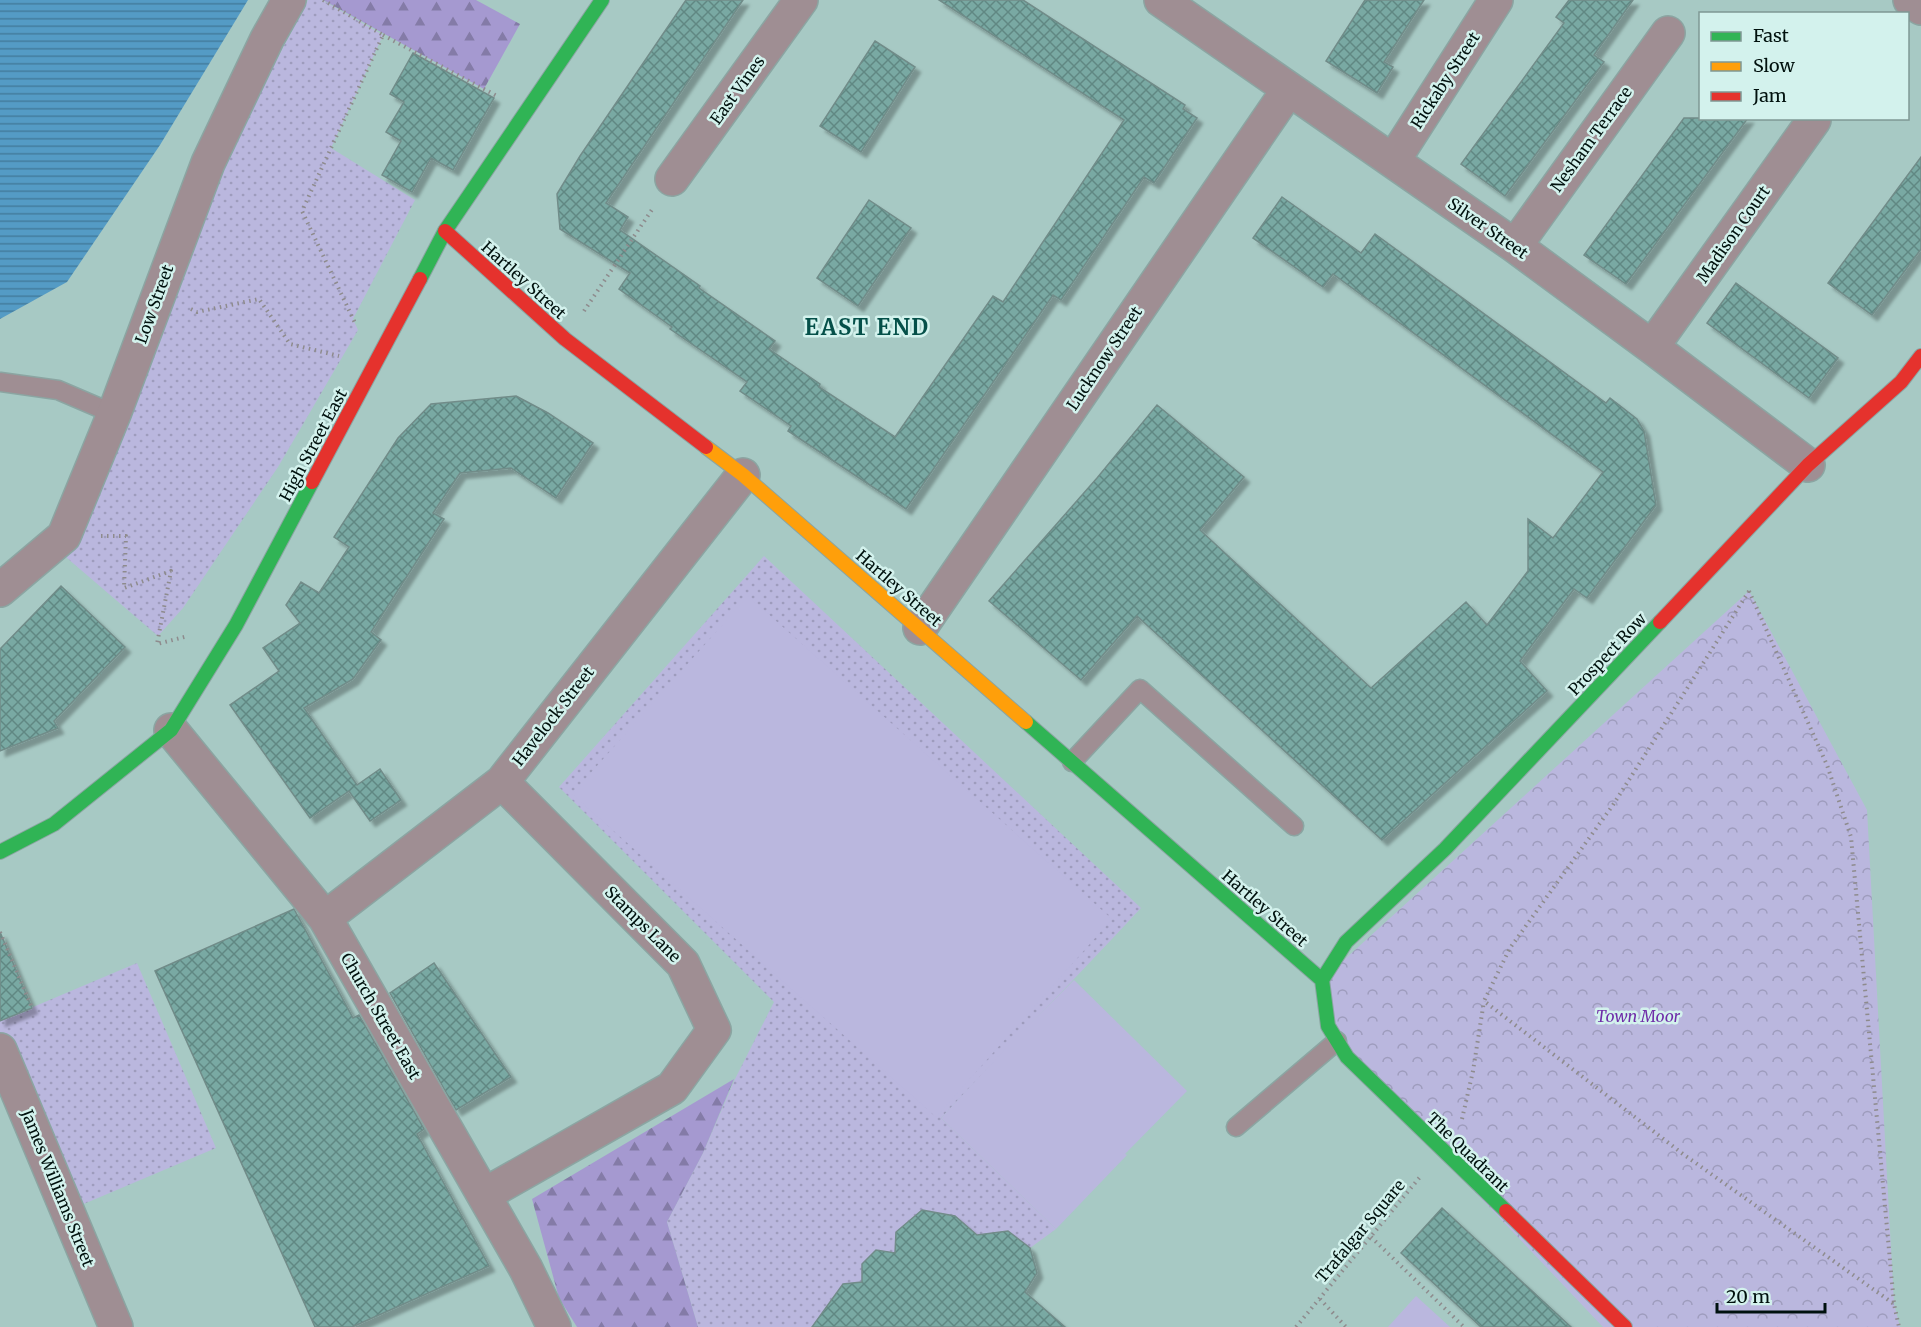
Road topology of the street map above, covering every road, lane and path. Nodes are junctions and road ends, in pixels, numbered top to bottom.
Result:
1 (289, 0) edge
2 (322, 0) edge
3 (602, 0) edge
4 (801, 0) edge
5 (1161, 0) edge
6 (1496, 0) edge
7 (1910, 0) edge
8 (1921, 8) edge
9 (1668, 33) dead end
10 (382, 35) junction
11 (1289, 89) junction
12 (527, 111) junction
13 (1814, 120) dead end
14 (1393, 160) junction
15 (672, 179) joint
16 (445, 231) junction
17 (1515, 246) junction
18 (157, 294) junction
19 (565, 339) junction
20 (1652, 347) junction
21 (1921, 356) edge
22 (374, 365) junction
23 (0, 382) edge
24 (114, 414) junction
25 (1808, 465) junction
26 (743, 475) junction
27 (64, 536) junction
28 (0, 590) edge
29 (236, 625) junction
30 (920, 628) junction
31 (171, 730) junction
32 (1072, 762) junction
33 (501, 782) junction
34 (1294, 826) dead end
35 (0, 852) edge
36 (325, 918) junction
37 (0, 932) edge
38 (1322, 980) junction
39 (1484, 1001) junction
40 (32, 1008) dead end
41 (1337, 1041) junction
42 (2, 1060) edge
43 (1236, 1126) dead end
44 (1442, 1150) junction
45 (484, 1195) junction
46 (1371, 1236) junction
47 (1320, 1299) junction
48 (1894, 1304) junction
49 (116, 1327) edge
50 (554, 1327) edge
51 (1296, 1327) edge
52 (1346, 1327) edge
53 (1464, 1327) edge
54 (1625, 1327) edge
55 (1899, 1327) edge

1 - 18 street, Low Street
2 - 10 path
3 - 12 street, High Street East
4 - 15 street, East Vines
5 - 11 street, Silver Street
6 - 14 street, Rickaby Street
7 - 8 street
9 - 17 street, Nesham Terrace
10 - 12 path
10 - 22 path
11 - 14 street, Silver Street
11 - 30 street, Lucknow Street
12 - 16 street, High Street East
13 - 20 street, Madison Court
14 - 17 street, Silver Street
15 - 19 path
16 - 19 street, Hartley Street
16 - 22 street, High Street East
17 - 20 street, Silver Street
18 - 22 path
18 - 24 street, Low Street
19 - 26 street, Hartley Street
20 - 25 street, Silver Street
21 - 25 street, Prospect Row
22 - 29 street, High Street East
23 - 24 lane
24 - 27 street, Low Street
25 - 38 street, Prospect Row
26 - 30 street, Hartley Street
26 - 33 street, Havelock Street
27 - 28 street, Low Street
27 - 29 path
29 - 31 street, High Street East
30 - 32 street, Hartley Street
31 - 35 street, High Street East
31 - 36 street, Church Street East
32 - 34 lane
32 - 38 street, Hartley Street
33 - 36 street, Havelock Street
33 - 45 street, Stamps Lane
36 - 45 street, Church Street East
37 - 40 path
38 - 41 street, The Quadrant
39 - 44 path, Trafalgar Square
39 - 48 path
39 - 48 path, Trafalgar Square
41 - 43 lane
41 - 44 street, The Quadrant
42 - 49 street, James Williams Street
44 - 46 path, Trafalgar Square
44 - 54 street, The Quadrant
45 - 50 street, Church Street East
46 - 47 path, Trafalgar Square
46 - 53 path
47 - 51 path, Trafalgar Square
47 - 52 path
48 - 55 path

